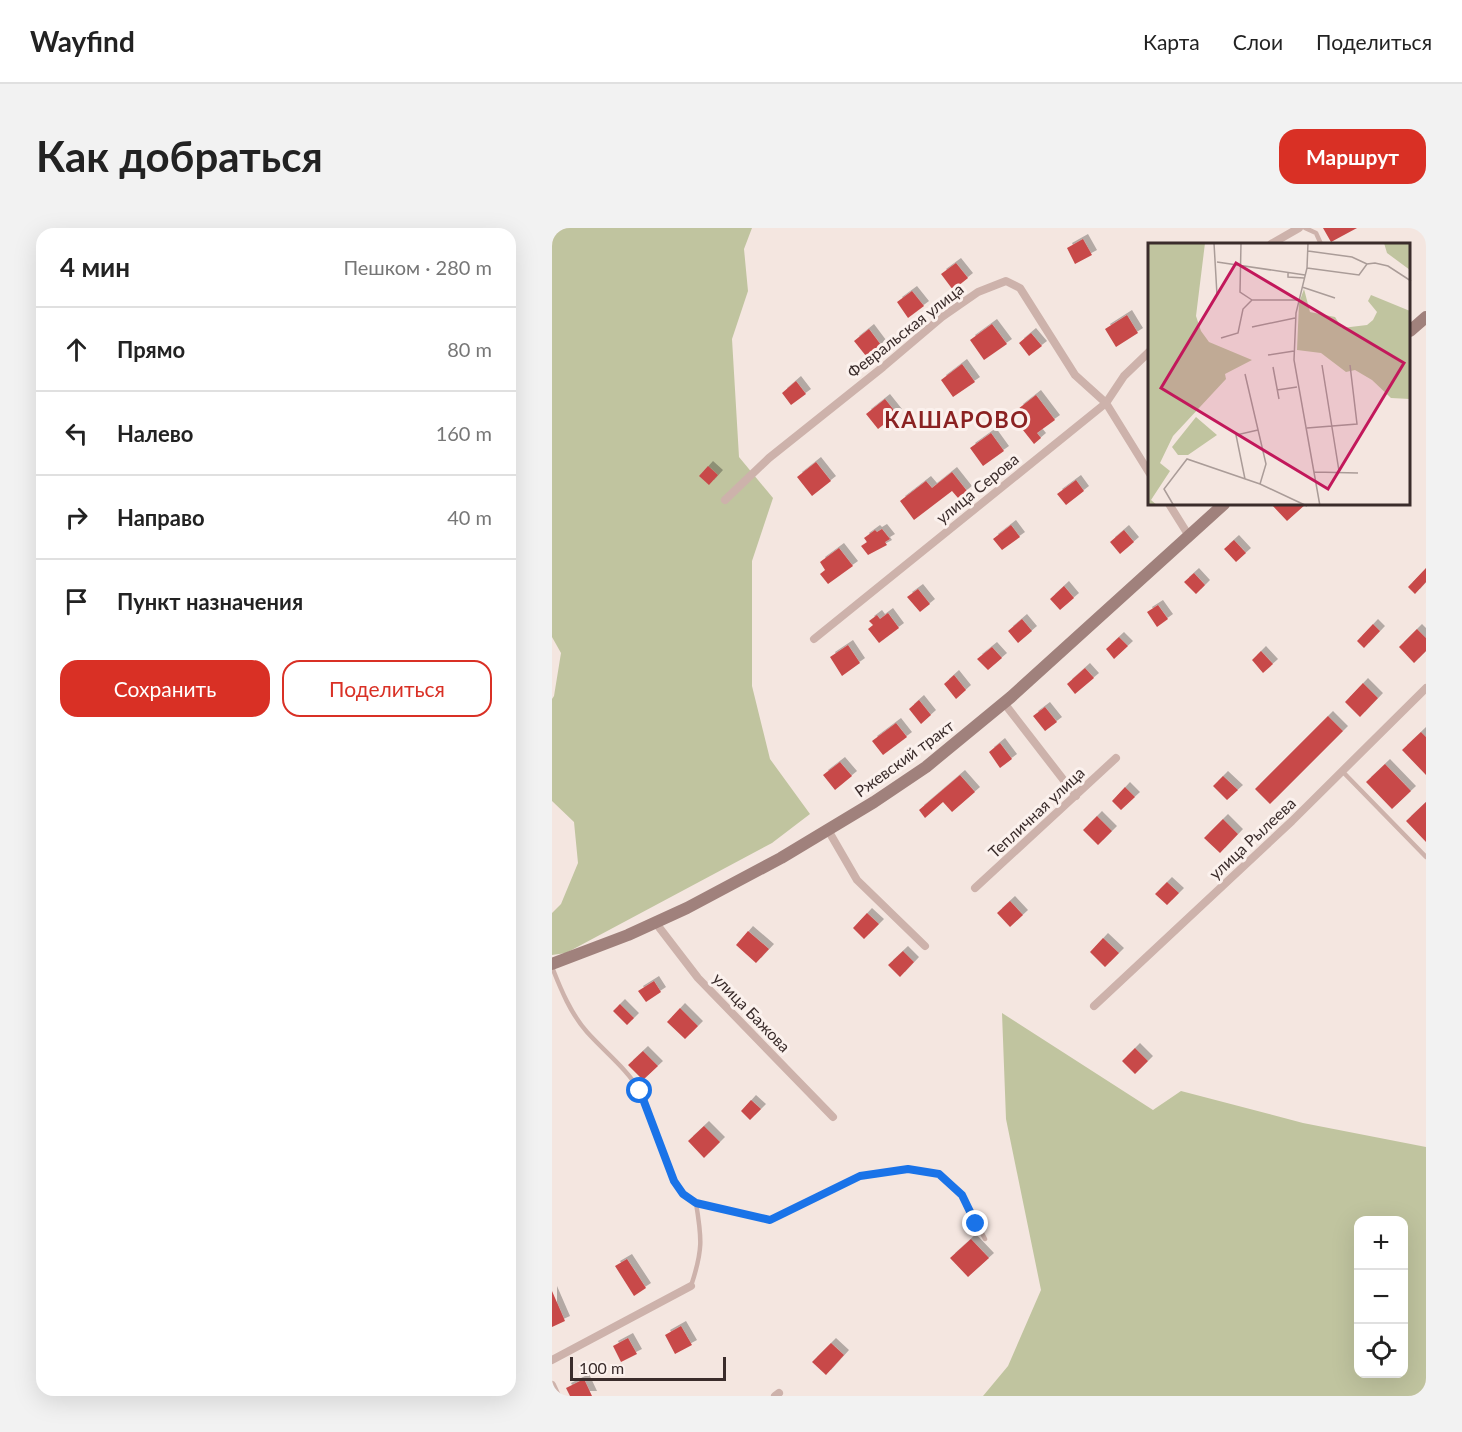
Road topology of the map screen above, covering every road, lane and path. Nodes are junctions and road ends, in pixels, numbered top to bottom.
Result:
1 (1299, 228) edge
2 (1305, 228) edge
3 (1273, 243) edge
4 (1321, 243) edge
5 (1426, 317) edge
6 (1411, 330) edge
7 (1148, 353) edge
8 (1106, 404) junction
9 (1148, 471) edge
10 (725, 500) dead end
11 (1170, 506) edge
12 (1222, 506) edge
13 (1189, 536) junction
14 (814, 639) dead end
15 (1426, 688) edge
16 (1004, 703) junction
17 (1116, 758) dead end
18 (1342, 771) junction
19 (1076, 796) junction
20 (828, 830) junction
21 (1426, 857) edge
22 (975, 888) dead end
23 (655, 922) junction
24 (926, 946) dead end
25 (552, 966) edge
26 (1094, 1006) dead end
27 (833, 1117) dead end
28 (696, 1203) junction
29 (985, 1239) dead end
30 (691, 1286) joint
31 (552, 1360) edge
32 (552, 1385) edge
33 (557, 1396) edge

1 - 3 street
2 - 4 lane
5 - 6 main road
7 - 8 street, улица Серова
8 - 9 street, Февральская улица
8 - 10 street, Февральская улица
8 - 14 street, улица Серова
11 - 13 street
12 - 13 main road, Ржевский тракт
13 - 16 main road, Ржевский тракт
15 - 18 street, улица Рылеева
16 - 19 street
16 - 20 main road, Ржевский тракт
17 - 19 street, Тепличная улица
18 - 21 lane
18 - 26 street, улица Рылеева
19 - 22 street, Тепличная улица
20 - 23 main road, Ржевский тракт
20 - 24 street
23 - 25 main road, Ржевский тракт
23 - 27 street, улица Бажова
25 - 28 lane
28 - 29 lane
28 - 30 lane
30 - 31 street
32 - 33 street

